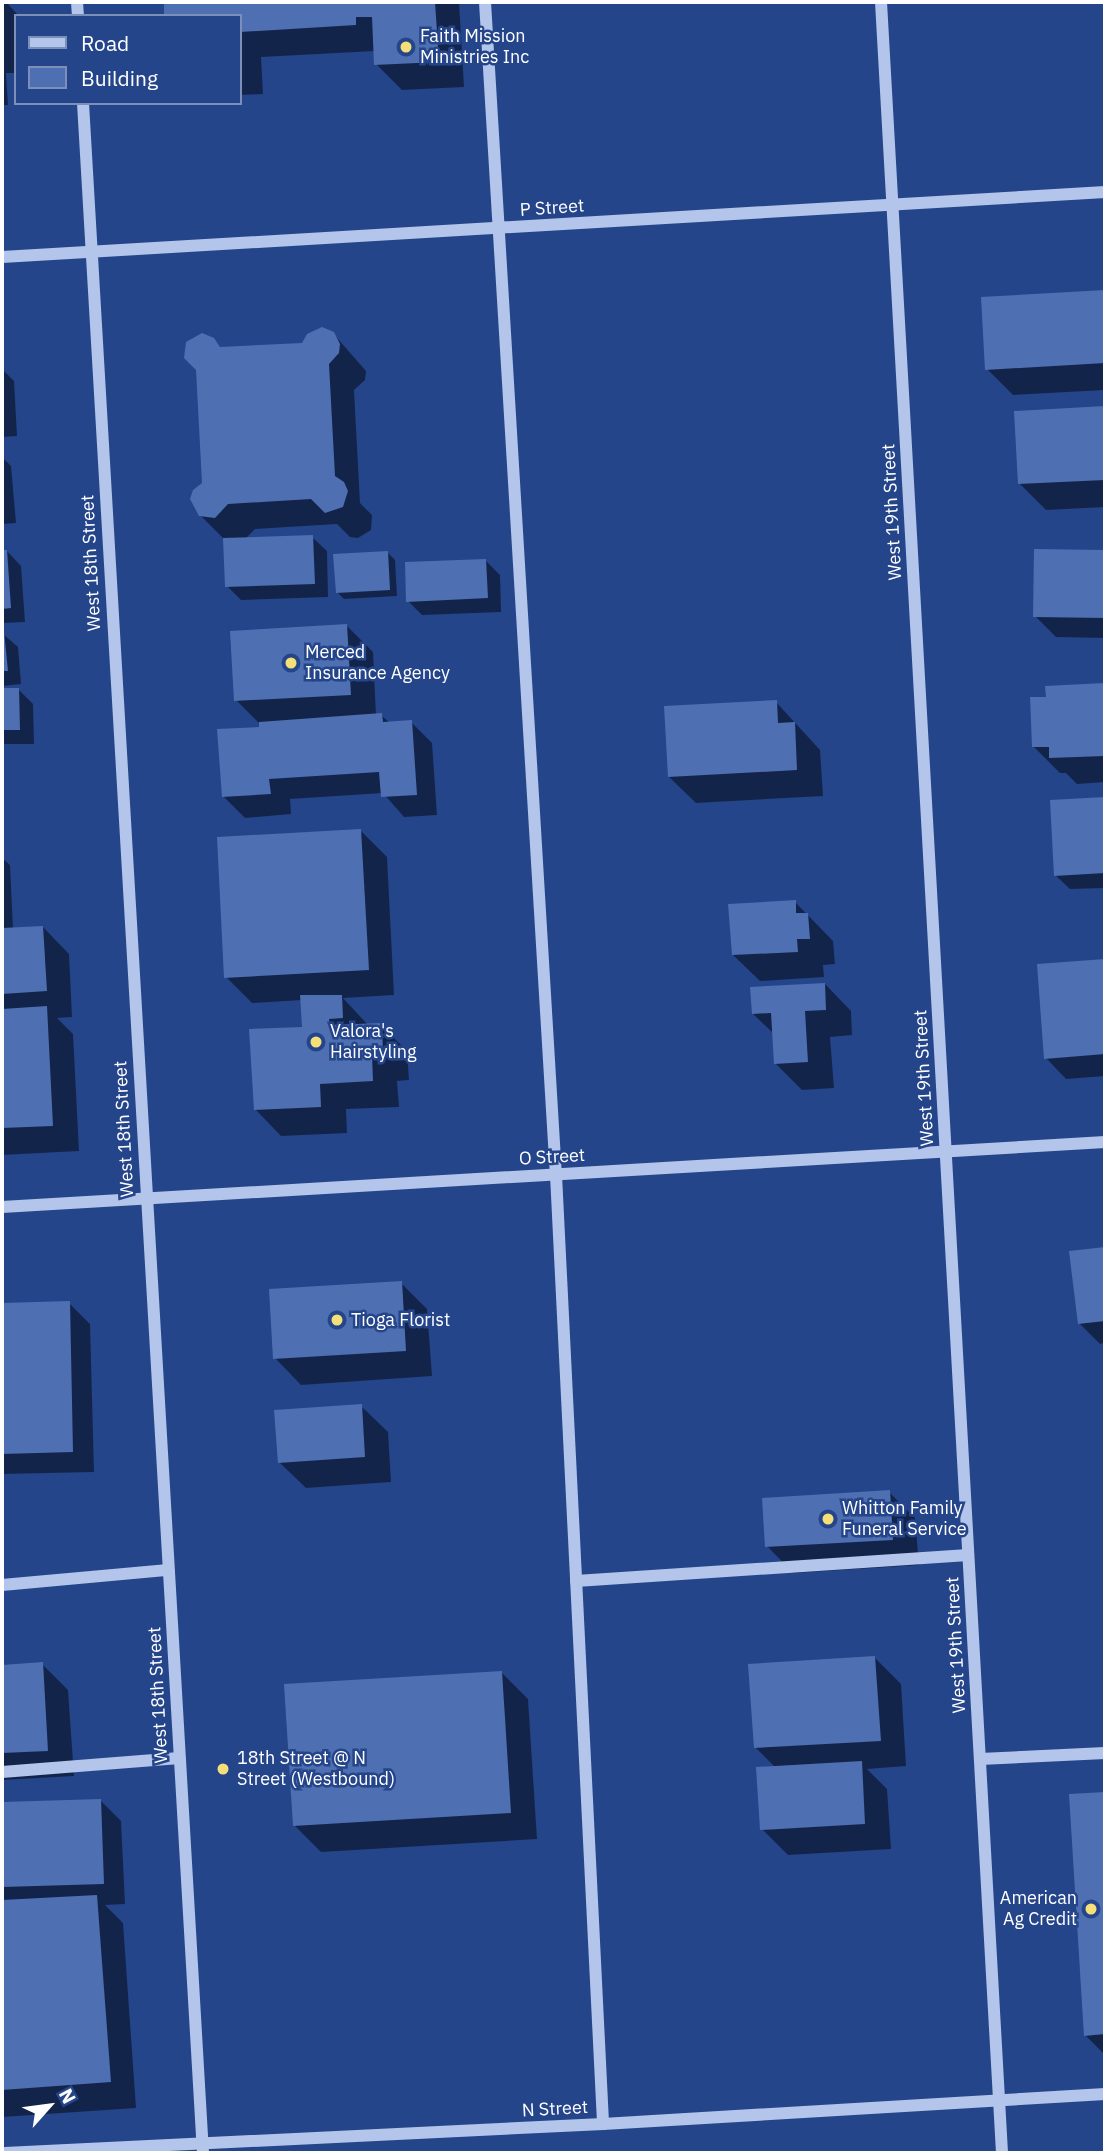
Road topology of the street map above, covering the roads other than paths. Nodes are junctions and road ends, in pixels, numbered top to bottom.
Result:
1 (485, 2) edge
2 (881, 2) edge
3 (83, 105) edge
4 (1105, 192) edge
5 (892, 205) junction
6 (499, 229) junction
7 (91, 252) junction
8 (2, 257) edge
9 (1105, 1142) edge
10 (945, 1151) junction
11 (556, 1175) junction
12 (146, 1197) junction
13 (2, 1207) edge
14 (968, 1555) junction
15 (168, 1570) junction
16 (576, 1581) junction
17 (2, 1585) edge
18 (1105, 1753) edge
19 (179, 1758) junction
20 (980, 1759) junction
21 (2, 1772) edge
22 (1105, 2094) edge
23 (999, 2101) junction
24 (603, 2124) junction
25 (203, 2149) edge
26 (5, 2153) edge
27 (1002, 2153) edge

1 - 6 street
2 - 5 street, West 19th Street
3 - 7 street, West 18th Street
4 - 5 street, P Street
5 - 6 street, P Street
5 - 10 street, West 19th Street
6 - 7 street, P Street
6 - 11 street
7 - 8 street, P Street
7 - 12 street, West 18th Street
9 - 10 street, O Street
10 - 11 street, O Street
10 - 14 street, West 19th Street
11 - 12 street, O Street
11 - 16 street
12 - 13 street, O Street
12 - 15 street, West 18th Street
14 - 16 street
14 - 20 street, West 19th Street
15 - 17 street
15 - 19 street, West 18th Street
16 - 24 street
18 - 20 street
19 - 21 street
19 - 25 street, West 18th Street
20 - 23 street, West 19th Street
22 - 23 street, N Street
23 - 24 street, N Street
23 - 27 street, West 19th Street
24 - 25 street, N Street
25 - 26 street, N Street

